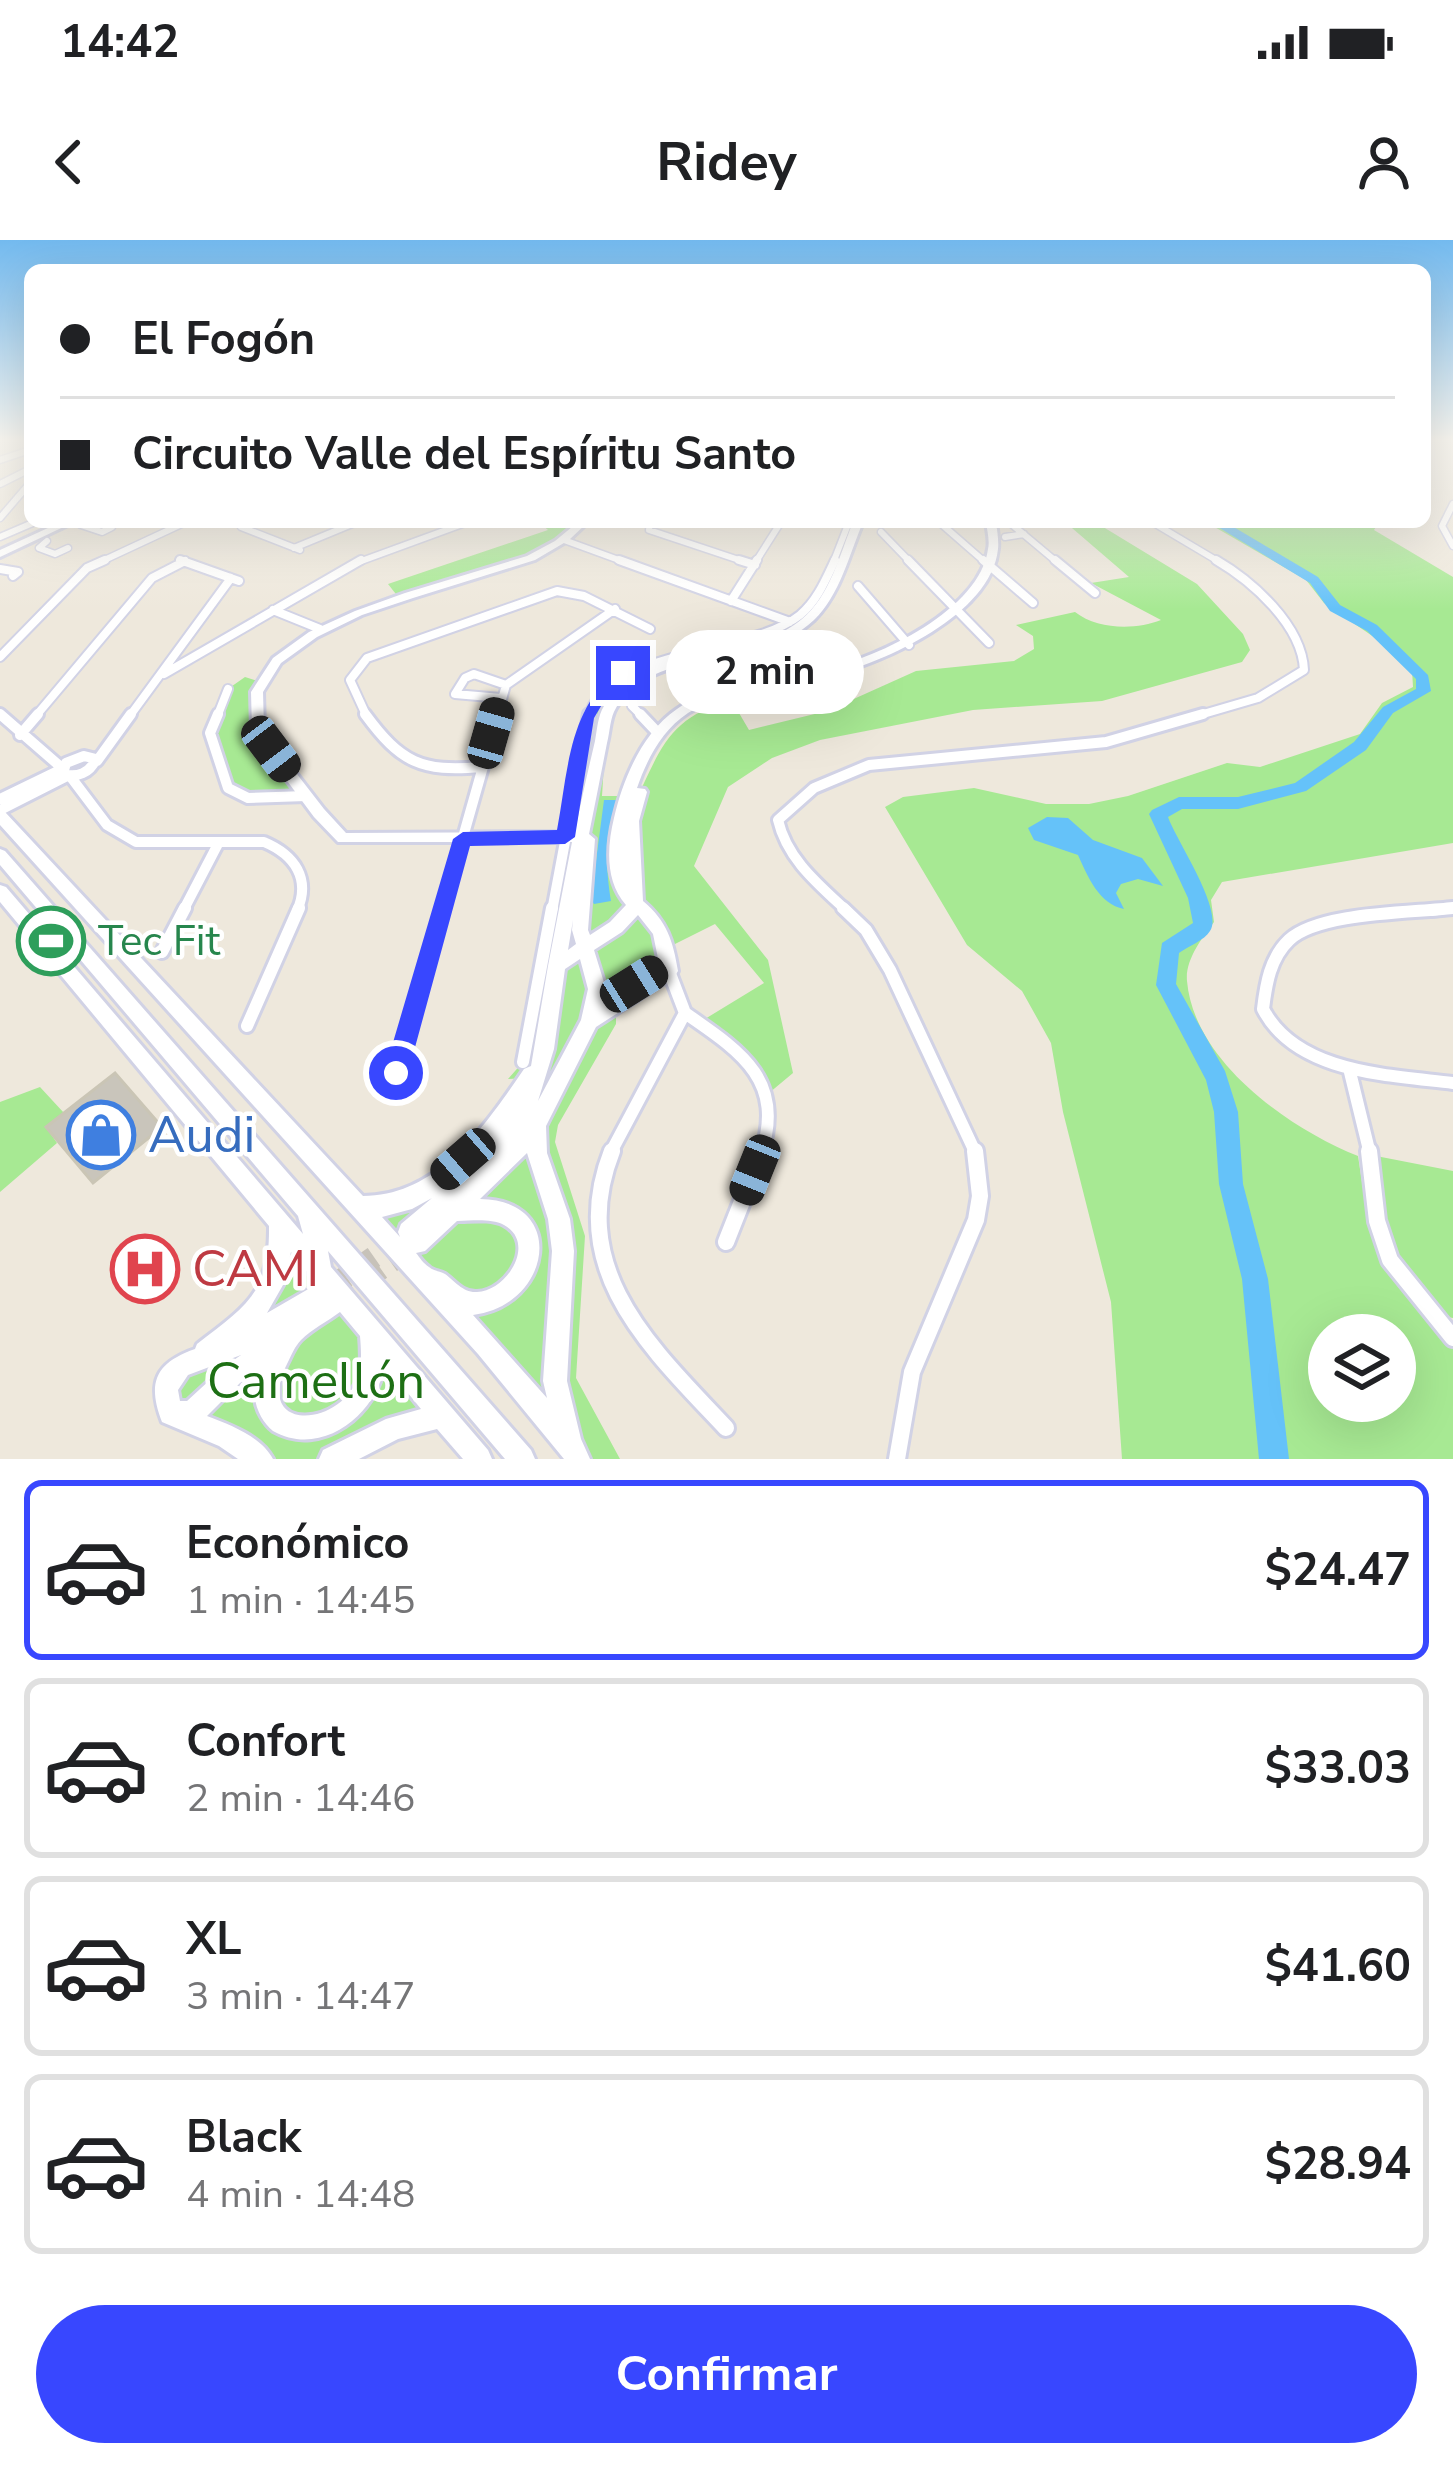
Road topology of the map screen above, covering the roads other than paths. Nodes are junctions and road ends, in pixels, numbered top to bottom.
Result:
1 (1453, 504) edge
2 (48, 528) edge
3 (51, 528) edge
4 (172, 528) edge
5 (244, 528) edge
6 (344, 528) edge
7 (450, 528) edge
8 (577, 528) edge
9 (649, 528) edge
10 (777, 528) edge
11 (846, 528) edge
12 (855, 528) edge
13 (946, 528) edge
14 (1001, 528) edge
15 (1007, 528) edge
16 (1162, 528) edge
17 (880, 532) dead end
18 (564, 540) junction
19 (1453, 546) edge
20 (0, 551) edge
21 (755, 565) junction
22 (994, 571) junction
23 (858, 586) dead end
24 (1095, 592) dead end
25 (731, 601) junction
26 (1033, 603) dead end
27 (615, 609) junction
28 (273, 610) junction
29 (959, 612) junction
30 (790, 622) junction
31 (320, 629) junction
32 (650, 629) dead end
33 (817, 636) dead end
34 (906, 642) junction
35 (989, 643) dead end
36 (0, 657) edge
37 (717, 671) dead end
38 (844, 672) junction
39 (164, 674) junction
40 (506, 685) junction
41 (228, 688) dead end
42 (734, 695) junction
43 (501, 698) junction
44 (632, 706) dead end
45 (0, 714) edge
46 (20, 735) junction
47 (658, 742) junction
48 (51, 758) junction
49 (73, 759) junction
50 (92, 762) junction
51 (481, 767) junction
52 (64, 773) junction
53 (80, 788) junction
54 (306, 796) junction
55 (590, 796) junction
56 (0, 807) edge
57 (573, 837) junction
58 (463, 839) junction
59 (219, 842) junction
60 (0, 855) edge
61 (0, 891) edge
62 (635, 906) junction
63 (1451, 910) edge
64 (584, 949) junction
65 (162, 952) dead end
66 (556, 966) junction
67 (668, 967) junction
68 (686, 1013) junction
69 (592, 1015) junction
70 (247, 1026) dead end
71 (533, 1060) junction
72 (1349, 1068) junction
73 (396, 1073) dead end
74 (1453, 1083) edge
75 (536, 1125) junction
76 (358, 1207) junction
77 (307, 1209) junction
78 (457, 1210) junction
79 (280, 1225) junction
80 (725, 1242) dead end
81 (413, 1267) junction
82 (326, 1287) junction
83 (296, 1328) junction
84 (372, 1330) junction
85 (1453, 1338) edge
86 (198, 1358) junction
87 (442, 1415) junction
88 (178, 1416) junction
89 (726, 1428) dead end
90 (573, 1452) edge
91 (260, 1459) edge
92 (332, 1459) edge
93 (479, 1459) edge
94 (522, 1459) edge
95 (897, 1459) edge

1 - 19 street
2 - 20 main road
3 - 20 main road
4 - 36 street
5 - 6 street
7 - 28 street
8 - 18 main road
9 - 21 street
10 - 21 street
11 - 30 street
12 - 55 main road
13 - 22 street
14 - 22 main road
15 - 24 street
16 - 95 street
17 - 29 street
18 - 25 street
18 - 31 main road
21 - 25 street
22 - 26 street
22 - 29 main road
23 - 34 street
25 - 30 street
27 - 32 street
27 - 40 street
27 - 51 street
28 - 31 street
28 - 39 street
29 - 34 main road
29 - 35 street
30 - 57 street
31 - 54 main road
33 - 38 street
34 - 38 main road
37 - 42 street
38 - 42 main road
39 - 46 street
39 - 50 street
40 - 43 street
40 - 43 street
41 - 54 street
42 - 47 main road
43 - 51 street
44 - 47 street
45 - 46 street
46 - 48 street
47 - 62 main road
48 - 49 street
48 - 52 street
49 - 50 street
49 - 52 street
50 - 52 street
50 - 53 street
51 - 58 street
52 - 53 street
52 - 56 street
53 - 59 street
54 - 58 main road
55 - 57 main road
55 - 64 main road
56 - 76 main road
57 - 58 main road
57 - 66 main road
57 - 71 street
58 - 73 street
59 - 65 street
59 - 70 street
60 - 77 main road
61 - 79 main road
62 - 64 main road
62 - 67 main road
63 - 72 street
64 - 66 main road
64 - 69 main road
66 - 71 main road
67 - 68 street
67 - 69 main road
68 - 80 street
68 - 89 street
69 - 75 main road
71 - 76 main road
71 - 78 main road
72 - 74 street
72 - 85 street
75 - 78 main road
75 - 90 main road
76 - 81 main road
77 - 82 main road
77 - 94 main road
78 - 81 main road
79 - 82 main road
79 - 86 main road
81 - 90 main road
82 - 83 main road
82 - 84 main road
82 - 86 main road
83 - 84 main road
83 - 88 main road
84 - 87 main road
86 - 88 main road
87 - 92 main road
87 - 93 main road
88 - 91 main road

